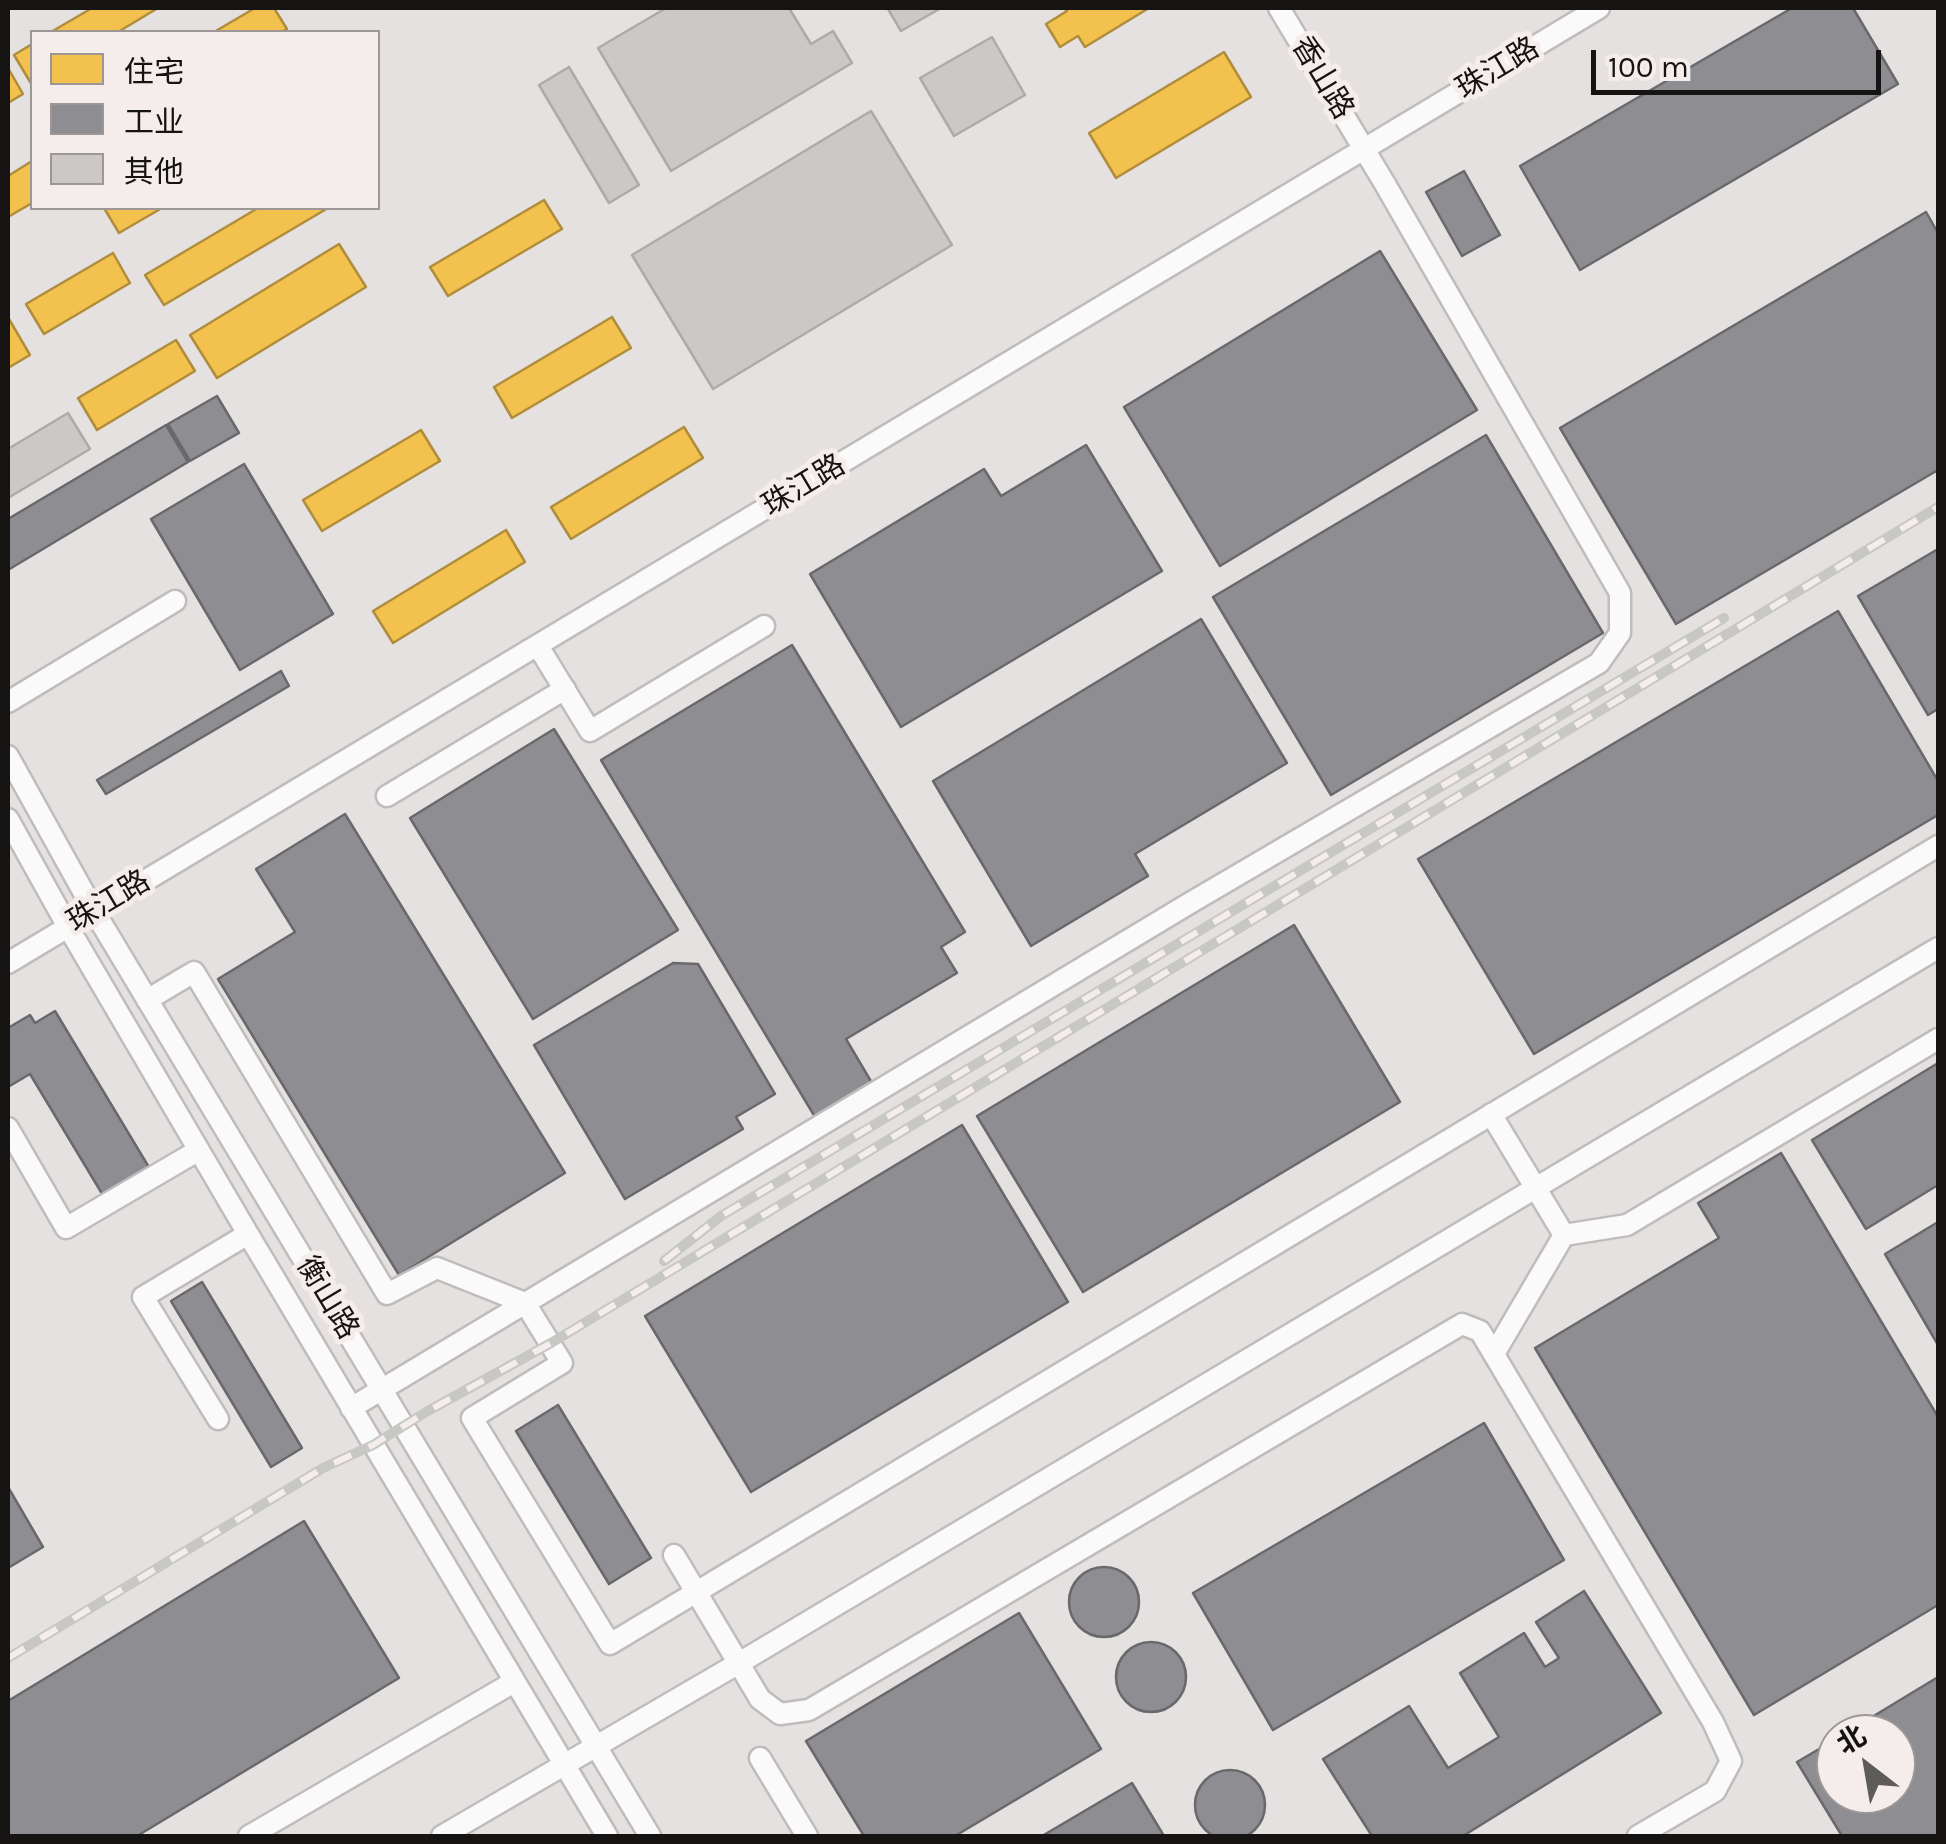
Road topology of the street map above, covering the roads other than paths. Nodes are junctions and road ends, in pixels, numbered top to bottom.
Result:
1 (1279, 8) edge
2 (1599, 8) edge
3 (1364, 150) junction
4 (175, 601) dead end
5 (764, 626) dead end
6 (538, 646) junction
7 (564, 689) junction
8 (8, 702) edge
9 (8, 756) edge
10 (388, 796) dead end
11 (8, 819) edge
12 (1938, 846) edge
13 (94, 911) junction
14 (68, 928) junction
15 (1938, 948) edge
16 (8, 964) edge
17 (147, 1000) junction
18 (1938, 1039) edge
19 (1491, 1114) junction
20 (8, 1128) edge
21 (199, 1150) junction
22 (1537, 1188) junction
23 (248, 1234) junction
24 (1564, 1236) junction
25 (525, 1303) junction
26 (1494, 1354) junction
27 (382, 1389) junction
28 (351, 1408) junction
29 (218, 1419) dead end
30 (674, 1555) dead end
31 (696, 1592) junction
32 (739, 1663) junction
33 (514, 1682) junction
34 (595, 1746) junction
35 (760, 1758) dead end
36 (563, 1765) junction
37 (250, 1836) edge
38 (442, 1836) edge
39 (606, 1836) edge
40 (650, 1836) edge
41 (808, 1836) edge
42 (1638, 1836) edge

1 - 3 street, 香山路
2 - 3 street, 珠江路
3 - 6 street, 珠江路
3 - 25 street, 香山路
4 - 8 street
5 - 7 street
6 - 7 street
6 - 13 street, 珠江路
7 - 10 street
9 - 13 street, 衡山路
11 - 14 street, 衡山路
12 - 19 street
13 - 14 street, 珠江路
13 - 17 street, 衡山路
14 - 16 street, 珠江路
14 - 21 street, 衡山路
15 - 22 street
17 - 25 street
17 - 27 street, 衡山路
18 - 24 street
19 - 22 street
19 - 31 street
20 - 21 street
21 - 23 street, 衡山路
22 - 24 street
22 - 32 street
23 - 28 street, 衡山路
23 - 29 street
24 - 26 street
25 - 27 street, 香山路
25 - 31 street
26 - 32 street
26 - 42 street
27 - 28 street, 香山路
27 - 34 street, 衡山路
28 - 33 street, 衡山路
30 - 31 street
31 - 32 street
32 - 34 street
33 - 36 street, 衡山路
33 - 37 street
34 - 36 street
34 - 40 street, 衡山路
35 - 41 street
36 - 38 street
36 - 39 street, 衡山路

